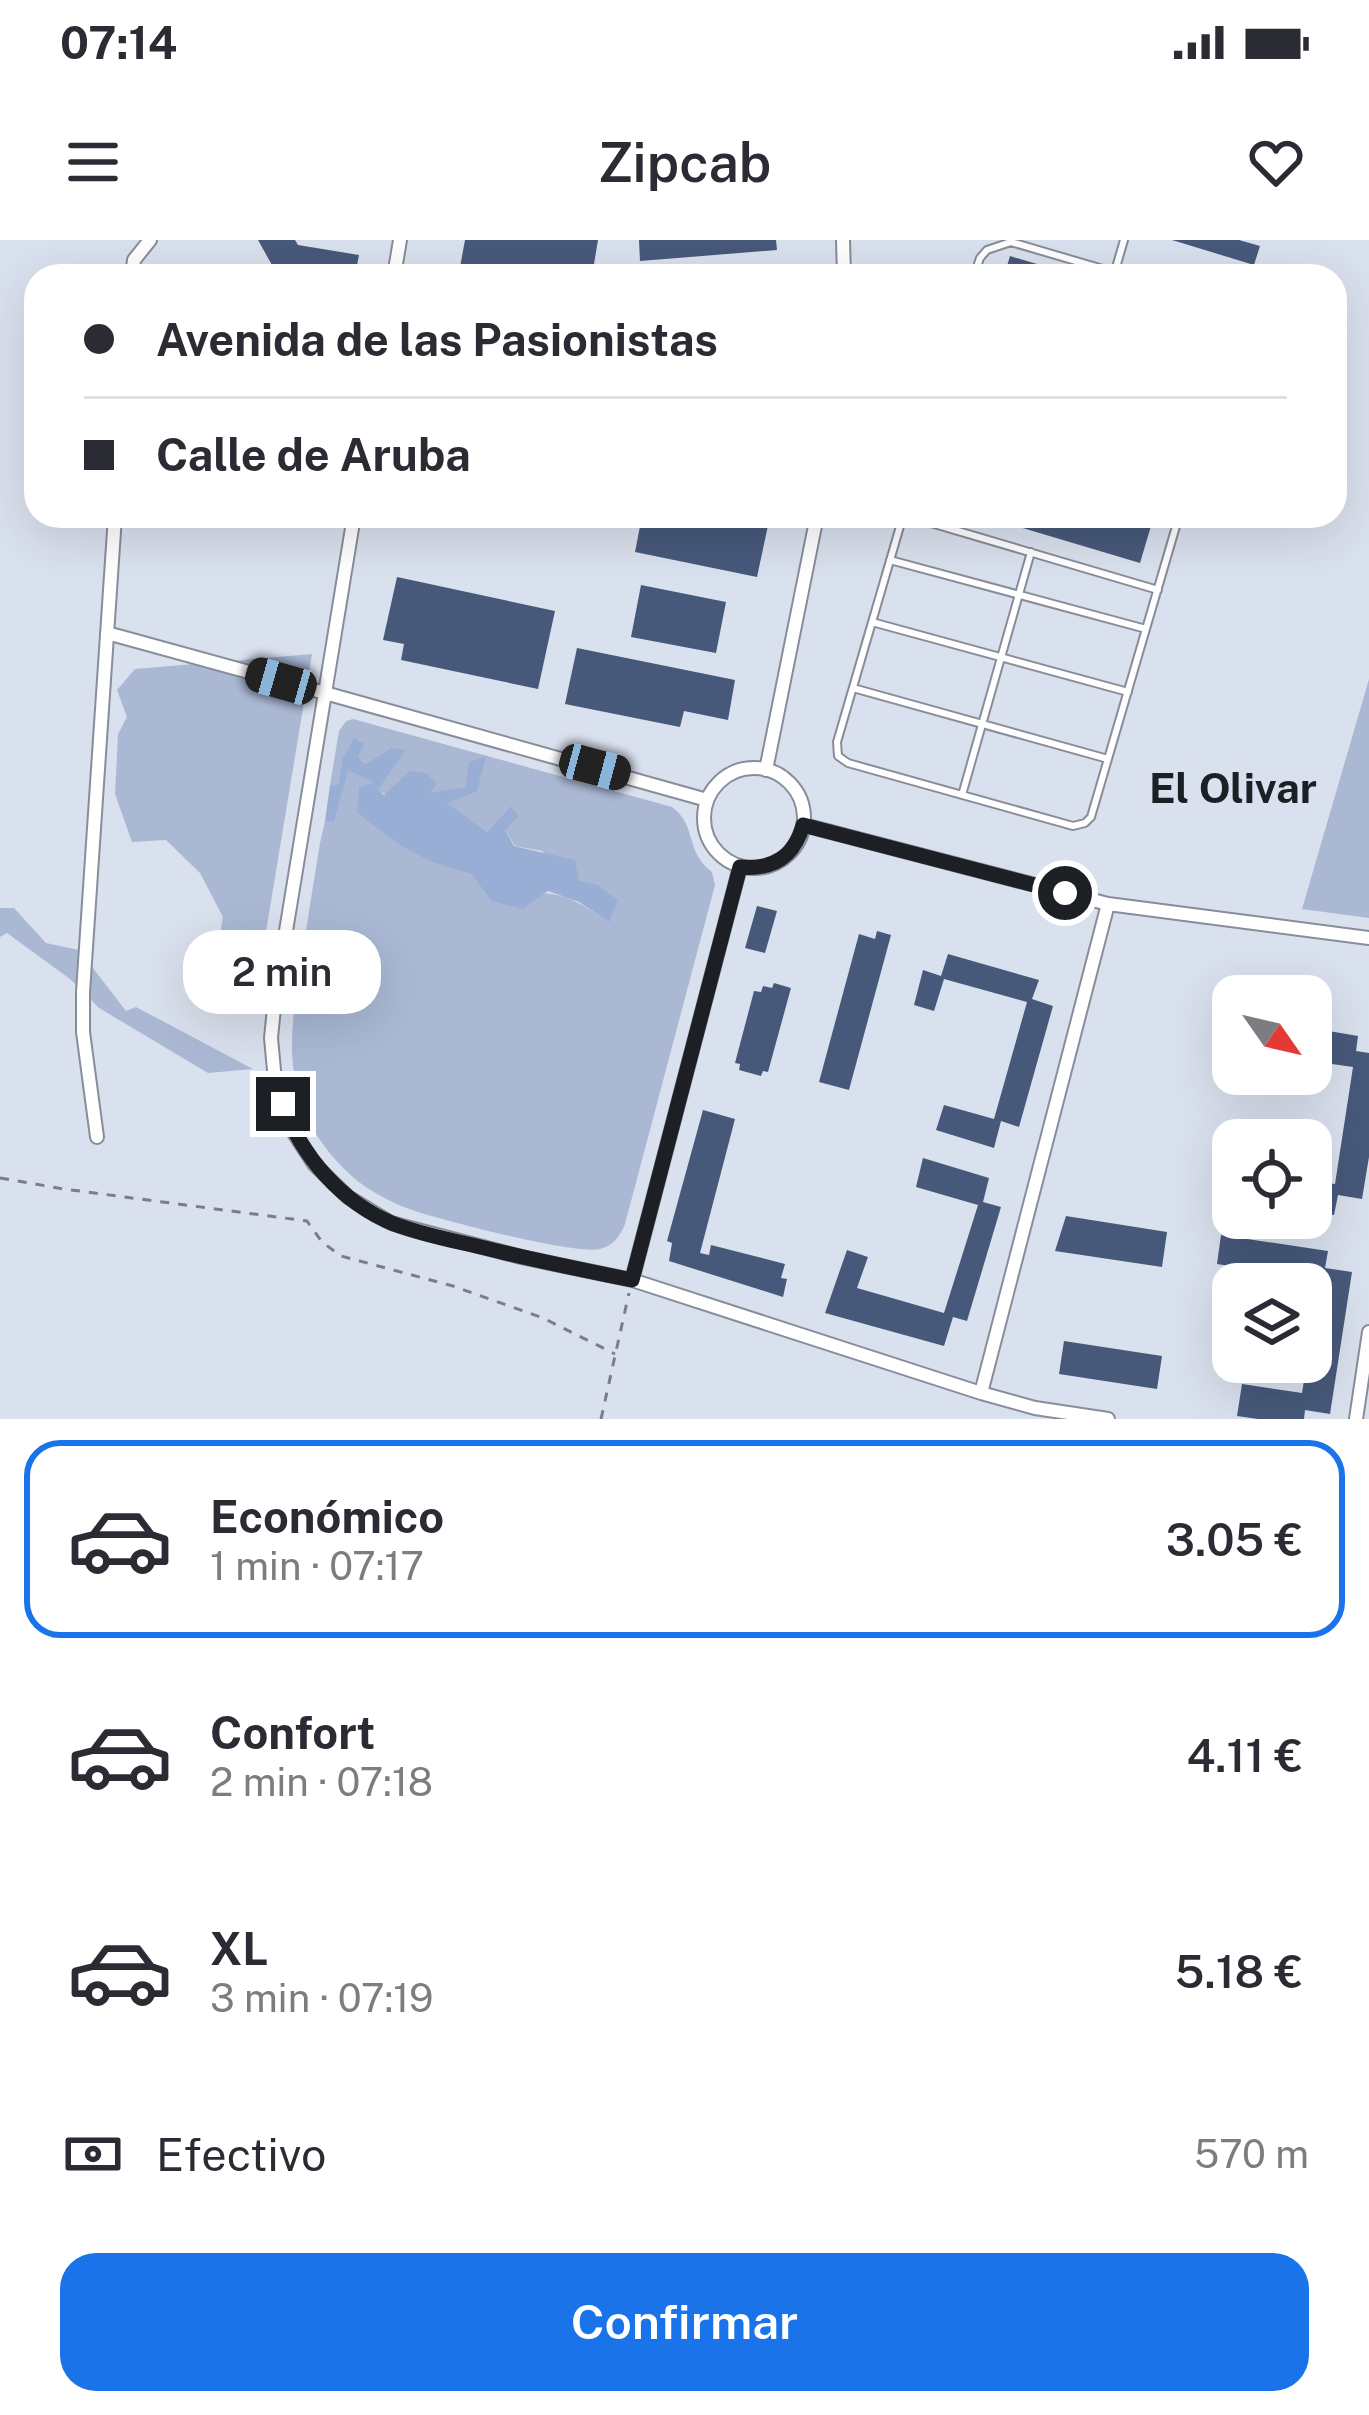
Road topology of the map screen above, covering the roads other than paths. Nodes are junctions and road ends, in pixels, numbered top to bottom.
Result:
1 (978, 264) edge
2 (1087, 264) edge
3 (114, 528) edge
4 (352, 528) edge
5 (816, 528) edge
6 (901, 528) edge
7 (947, 528) edge
8 (1176, 528) edge
9 (1031, 552) junction
10 (890, 560) junction
11 (1158, 590) junction
12 (1019, 595) junction
13 (872, 622) junction
14 (1146, 629) junction
15 (107, 633) junction
16 (1001, 657) junction
17 (853, 688) junction
18 (1128, 692) junction
19 (325, 693) junction
20 (982, 724) junction
21 (1108, 759) junction
22 (766, 770) junction
23 (962, 795) junction
24 (707, 800) junction
25 (803, 825) junction
26 (740, 867) junction
27 (1108, 904) junction
28 (1369, 938) edge
29 (98, 1137) dead end
30 (632, 1280) junction
31 (1369, 1332) edge
32 (980, 1393) junction
33 (1108, 1419) edge
34 (1356, 1419) edge

1 - 2 lane
3 - 15 street
4 - 19 street
5 - 22 street
6 - 10 lane
7 - 9 lane
8 - 11 lane
9 - 11 lane
9 - 12 lane
10 - 12 lane
10 - 13 lane
11 - 14 lane
12 - 14 lane
12 - 16 lane
13 - 16 lane
13 - 17 lane
14 - 18 lane
15 - 19 street
15 - 29 street
16 - 18 lane
16 - 20 lane
17 - 20 lane
17 - 23 lane
18 - 21 lane
19 - 24 street
19 - 30 street
20 - 21 lane
20 - 23 lane
21 - 23 lane
22 - 24 street
22 - 25 street
24 - 26 street
25 - 26 street
25 - 27 street
26 - 30 street
27 - 28 street
27 - 32 street
30 - 32 street
31 - 34 street
32 - 33 street

